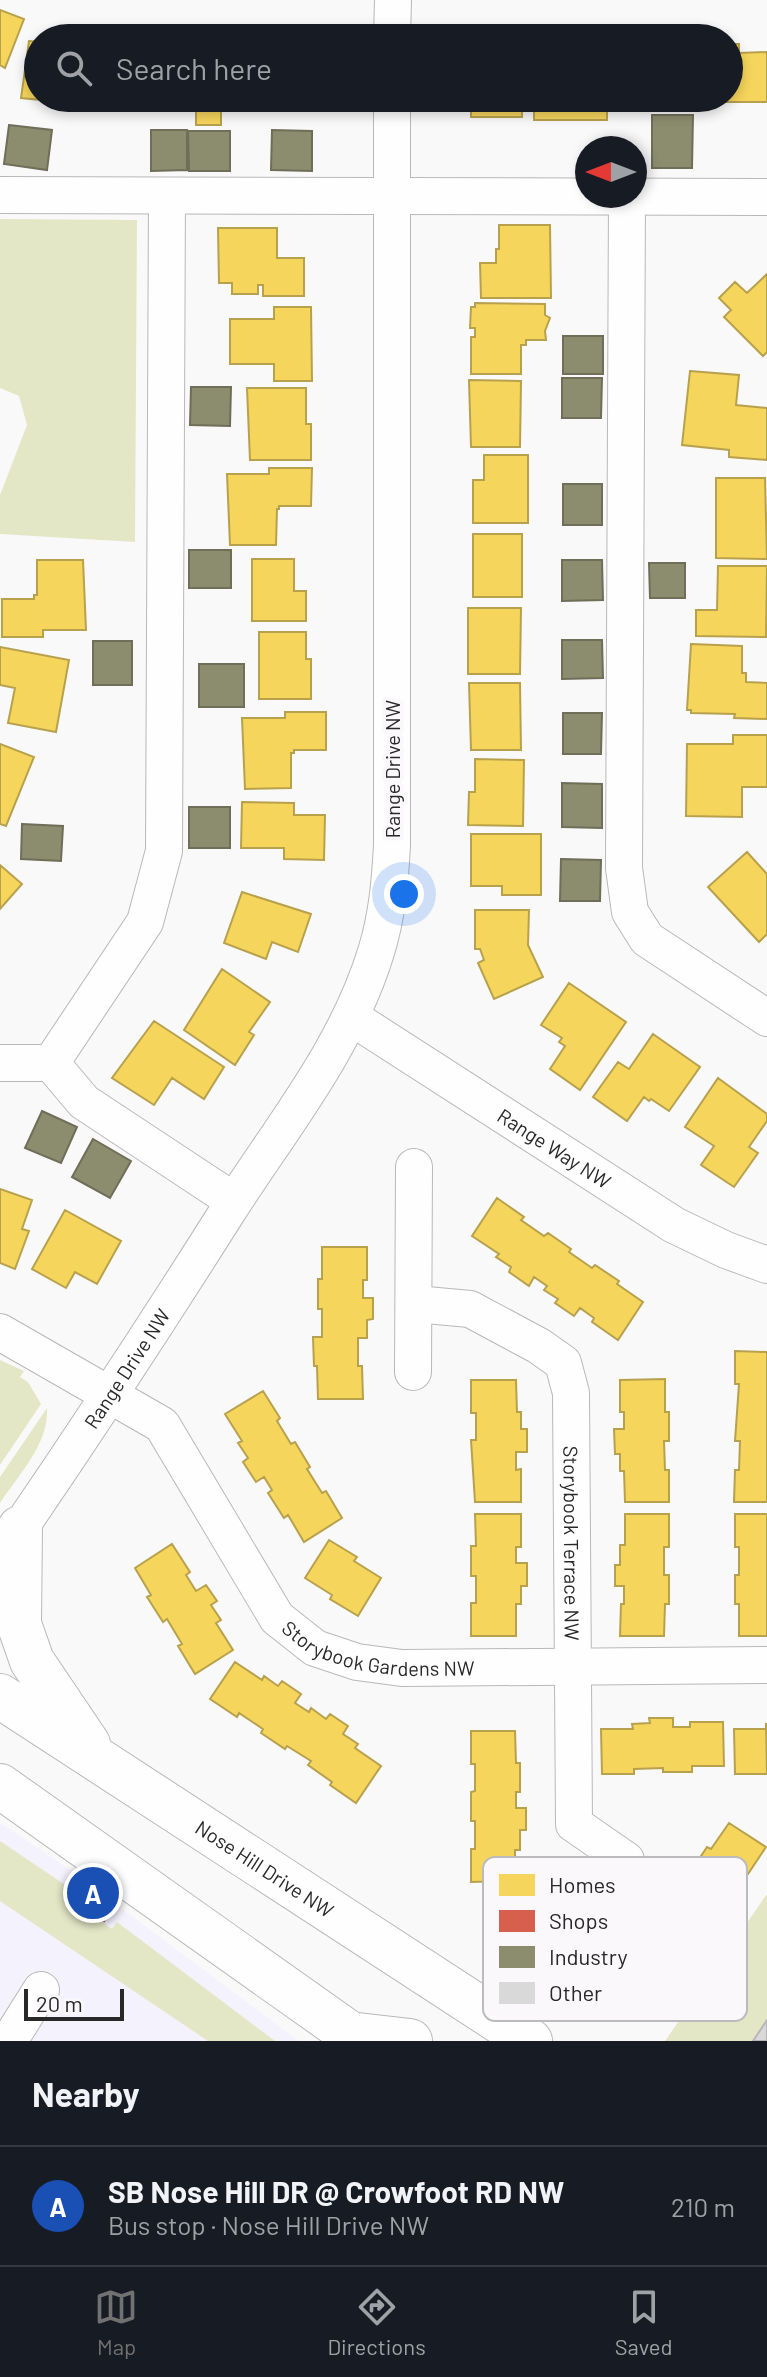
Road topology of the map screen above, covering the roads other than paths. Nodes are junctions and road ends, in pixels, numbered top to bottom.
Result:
1 (393, 0) edge
2 (392, 24) edge
3 (392, 112) edge
4 (0, 195) edge
5 (392, 196) junction
6 (167, 197) junction
7 (575, 197) edge
8 (647, 197) edge
9 (767, 197) edge
10 (627, 208) edge
11 (351, 1017) junction
12 (767, 1018) edge
13 (0, 1063) edge
14 (51, 1063) junction
15 (414, 1167) dead end
16 (234, 1201) junction
17 (767, 1265) edge
18 (415, 1304) junction
19 (0, 1332) edge
20 (413, 1372) dead end
21 (110, 1396) junction
22 (10, 1537) edge
23 (767, 1665) edge
24 (572, 1666) junction
25 (0, 1696) edge
26 (100, 1762) junction
27 (0, 1786) edge
28 (622, 1857) edge
29 (41, 1990) dead end
30 (483, 2011) edge
31 (499, 2021) edge
32 (355, 2037) edge
33 (9, 2041) edge
34 (410, 2041) edge
35 (530, 2041) edge

1 - 2 street
3 - 5 street, Range Drive NW
4 - 6 street
5 - 6 street
5 - 7 street
5 - 11 street, Range Drive NW
6 - 14 street
8 - 9 street
10 - 12 street
11 - 16 street, Range Drive NW
11 - 17 street, Range Way NW
13 - 14 street
14 - 16 street
15 - 18 street
16 - 21 street, Range Drive NW
18 - 20 street
18 - 24 street, Storybook Terrace NW
19 - 21 street, Storybook Gardens NW
21 - 22 street, Range Drive NW
21 - 24 street, Storybook Gardens NW
22 - 26 main road
23 - 24 street, Storybook Gardens NW
24 - 28 street, Storybook Terrace NW
25 - 26 main road, Nose Hill Drive NW
26 - 30 main road, Nose Hill Drive NW
27 - 32 main road
29 - 33 street
31 - 35 main road, Nose Hill Drive NW
32 - 34 main road

